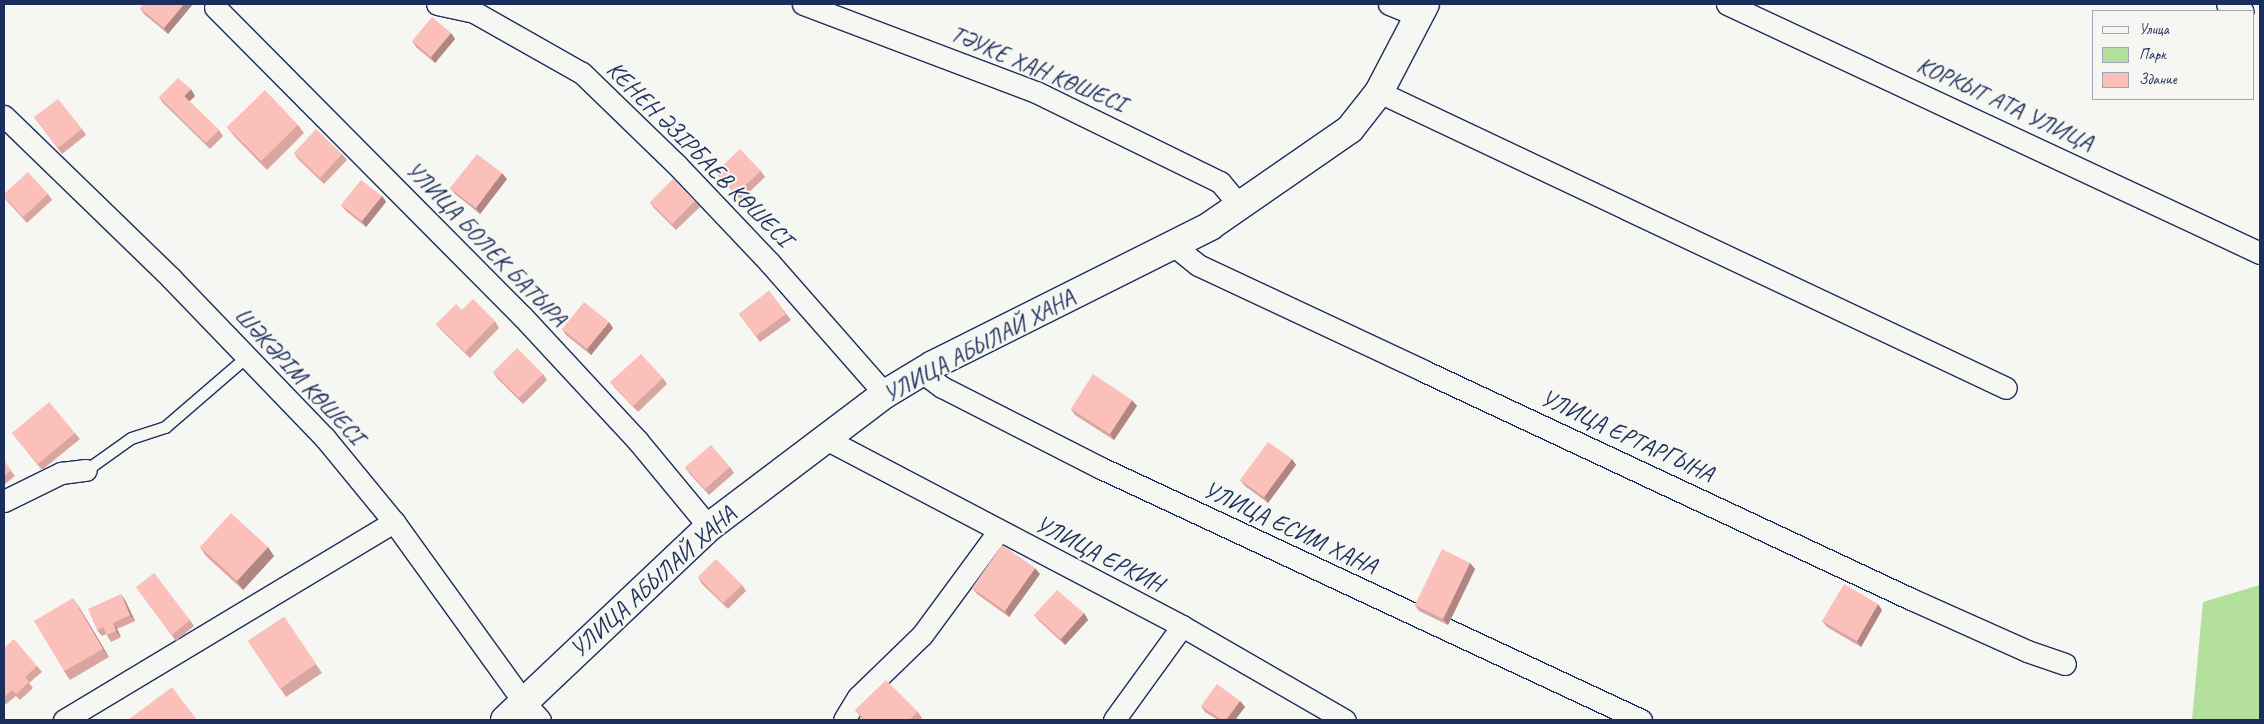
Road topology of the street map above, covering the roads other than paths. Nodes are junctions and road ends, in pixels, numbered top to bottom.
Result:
1 (438, 4) edge
2 (803, 4) edge
3 (1389, 4) edge
4 (1726, 4) edge
5 (2227, 4) edge
6 (215, 7) dead end
7 (1422, 10) edge
8 (2241, 10) edge
9 (1379, 92) junction
10 (4, 116) edge
11 (1239, 205) junction
12 (1172, 244) junction
13 (2260, 253) edge
14 (246, 357) junction
15 (922, 372) junction
16 (2006, 388) dead end
17 (885, 394) junction
18 (826, 439) junction
19 (86, 470) joint
20 (4, 501) edge
21 (394, 522) junction
22 (709, 527) junction
23 (998, 532) junction
24 (1182, 626) junction
25 (2065, 664) dead end
26 (523, 714) edge
27 (64, 720) edge
28 (844, 720) edge
29 (1114, 720) edge
30 (1345, 720) edge
31 (1641, 720) edge

1 - 17 street, КЕНЕН ӘЗІРБАЕВ КӨШЕСІ
2 - 11 street, ТӘУКЕ ХАН КӨШЕСІ
3 - 7 street
4 - 13 street, КОРКЫТ АТА УЛИЦА
5 - 8 street
6 - 22 street, УЛИЦА БОЛЕК БАТЫРА
7 - 9 street, УЛИЦА АБЫЛАЙ ХАНА
9 - 11 street, УЛИЦА АБЫЛАЙ ХАНА
9 - 16 street
10 - 14 street, ШӘКӘРІМ КӨШЕСІ
11 - 12 street, УЛИЦА АБЫЛАЙ ХАНА
12 - 15 street, УЛИЦА АБЫЛАЙ ХАНА
12 - 25 street, УЛИЦА ЕРТАРГЫНА
14 - 19 lane
14 - 21 street, ШӘКӘРІМ КӨШЕСІ
15 - 17 street, УЛИЦА АБЫЛАЙ ХАНА
15 - 31 street, УЛИЦА ЕСИМ ХАНА
17 - 18 street, УЛИЦА АБЫЛАЙ ХАНА
18 - 22 street, УЛИЦА АБЫЛАЙ ХАНА
18 - 23 street, УЛИЦА ЕРКИН
19 - 20 street
21 - 26 street, ШӘКӘРІМ КӨШЕСІ
21 - 27 street
22 - 26 street, УЛИЦА АБЫЛАЙ ХАНА
23 - 24 street, УЛИЦА ЕРКИН
23 - 28 street
24 - 29 street
24 - 30 street, УЛИЦА ЕРКИН

